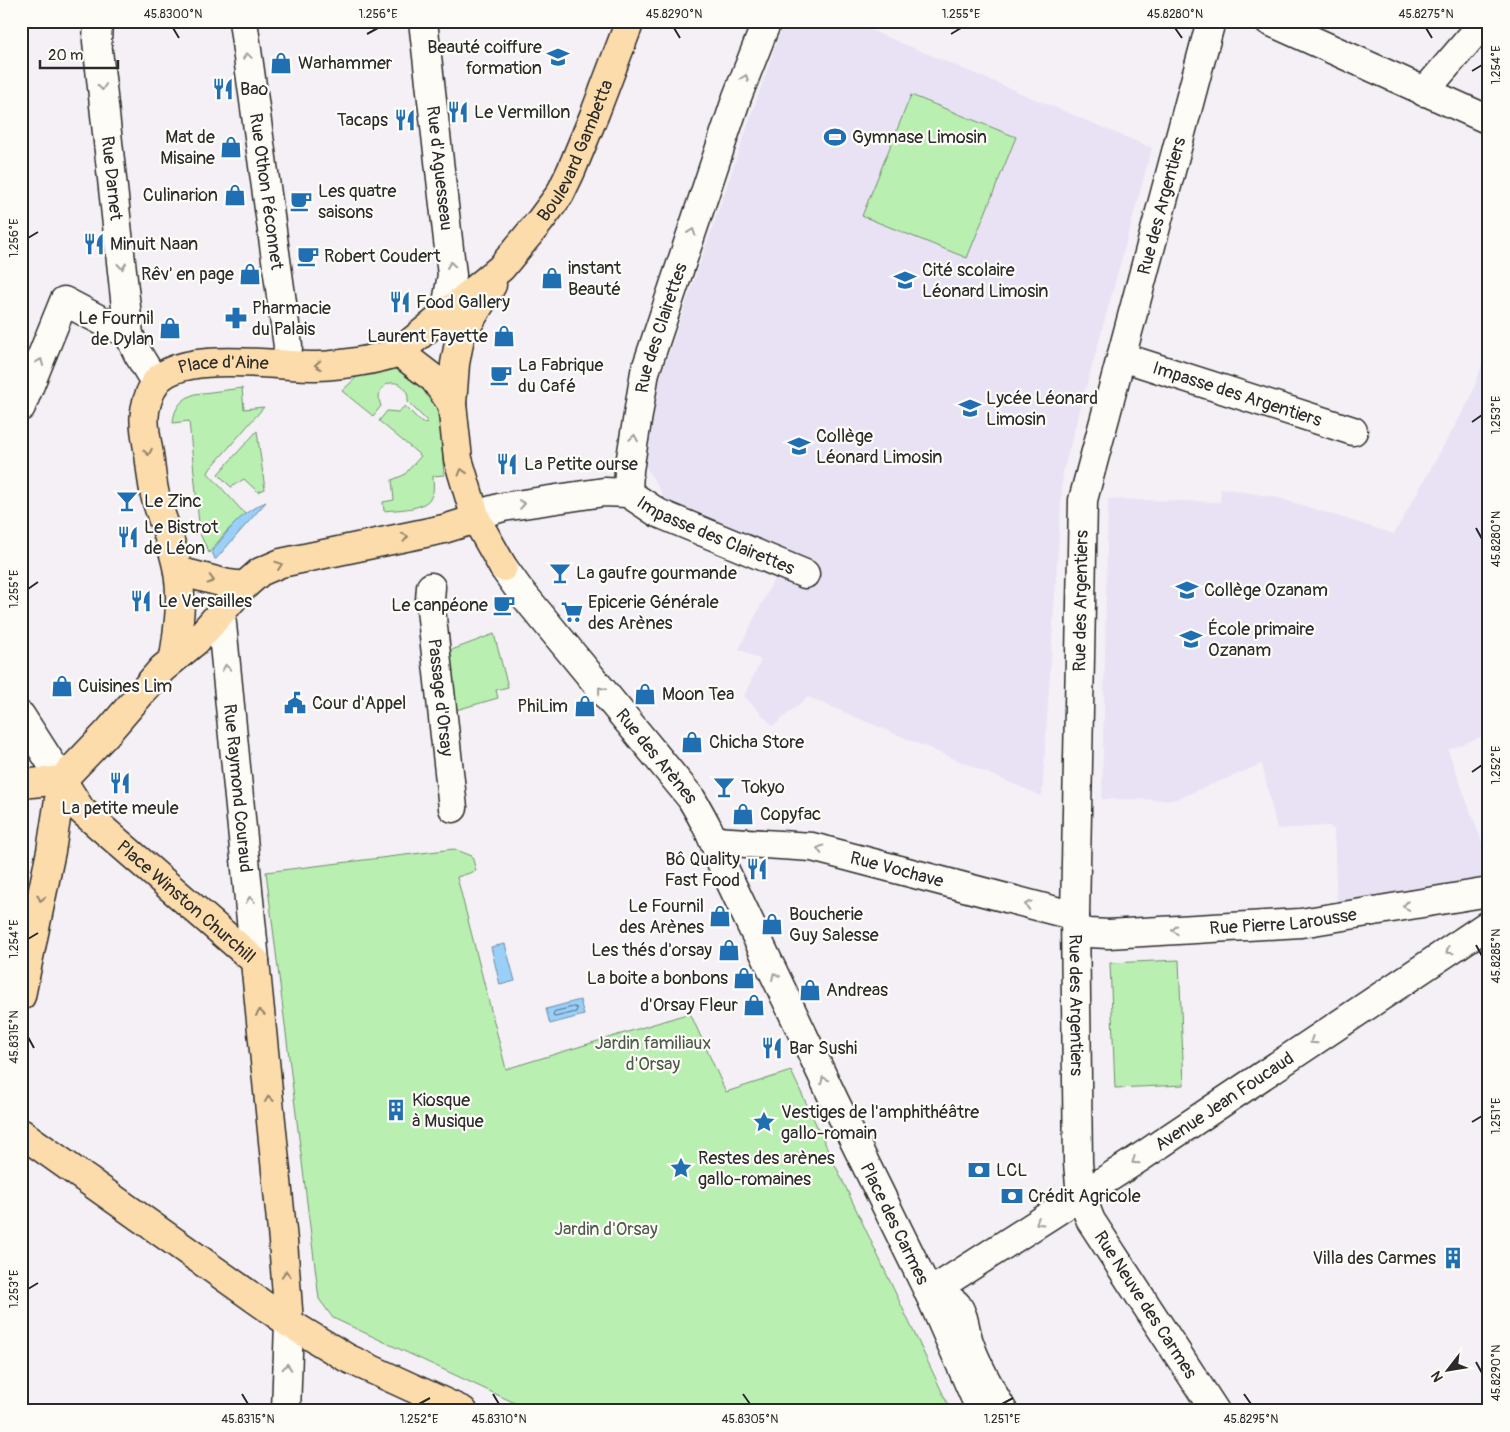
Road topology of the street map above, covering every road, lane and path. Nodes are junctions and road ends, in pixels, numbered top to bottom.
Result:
1 (98, 21) edge
2 (243, 21) edge
3 (422, 21) edge
4 (630, 21) edge
5 (767, 21) edge
6 (1211, 21) edge
7 (1269, 21) edge
8 (1485, 21) edge
9 (1424, 92) junction
10 (1489, 120) edge
11 (501, 268) junction
12 (446, 314) junction
13 (130, 335) junction
14 (399, 352) junction
15 (1122, 357) junction
16 (287, 364) junction
17 (434, 379) junction
18 (156, 382) junction
19 (452, 404) junction
20 (21, 407) edge
21 (1354, 431) dead end
22 (628, 494) junction
23 (476, 518) junction
24 (503, 567) joint
25 (178, 571) junction
26 (805, 574) dead end
27 (244, 586) junction
28 (431, 587) dead end
29 (221, 614) junction
30 (174, 658) junction
31 (21, 716) edge
32 (62, 780) junction
33 (21, 784) edge
34 (453, 808) dead end
35 (715, 841) junction
36 (1489, 892) edge
37 (1075, 923) junction
38 (1488, 926) edge
39 (255, 961) junction
40 (21, 996) edge
41 (796, 1020) joint
42 (21, 1132) edge
43 (1081, 1196) junction
44 (958, 1275) joint
45 (929, 1293) junction
46 (289, 1323) junction
47 (286, 1411) edge
48 (462, 1411) edge
49 (981, 1411) edge
50 (1003, 1411) edge
51 (1214, 1411) edge

1 -> 13 street, Rue Darnet
16 -> 2 street, Rue Othon Péconnet
12 -> 3 street, Rue d'Aguesseau
4 - 11 main road, Boulevard Gambetta
22 -> 5 street, Rue des Clairettes
6 - 15 street, Rue des Argentiers
7 - 9 street
8 - 9 street
9 - 10 street
11 - 12 main road, Boulevard Gambetta
11 - 19 main road, Boulevard Gambetta
12 - 14 main road, Place d'Aine
12 - 17 main road
13 - 18 street, Rue Darnet
20 -> 13 street
14 -> 16 main road, Place d'Aine
14 - 17 main road
15 - 21 street, Impasse des Argentiers
15 - 37 street, Rue des Argentiers
16 - 18 main road, Place d'Aine
17 - 19 main road
18 -> 25 main road, Place d'Aine
23 -> 19 main road
23 -> 22 street
22 - 26 street, Impasse des Clairettes
23 - 24 main road, Rue des Arènes
27 -> 23 main road
35 -> 24 street, Rue des Arènes
25 -> 27 main road
25 - 30 main road, Place d'Aine
27 - 29 main road
28 - 34 street, Passage d'Orsay
29 - 30 main road
39 -> 29 street, Rue Raymond Couraud
30 - 32 main road
31 - 32 street
32 - 33 main road
32 - 39 main road, Place Winston Churchill
32 -> 40 main road
37 -> 35 street, Rue Vochave
41 -> 35 street, Rue des Arènes
36 -> 37 street, Rue Pierre Larousse
37 - 43 street, Rue des Argentiers
38 -> 43 street, Avenue Jean Foucaud
46 -> 39 main road, Place Winston Churchill
45 -> 41 street, Place des Carmes
42 - 46 main road
43 -> 44 street, Avenue Jean Foucaud
43 - 51 street, Rue Neuve des Carmes
44 - 45 street, Place des Carmes
45 - 49 street, Place des Carmes
45 - 50 street, Place des Carmes
47 -> 46 street, Place Winston Churchill
46 - 48 main road

